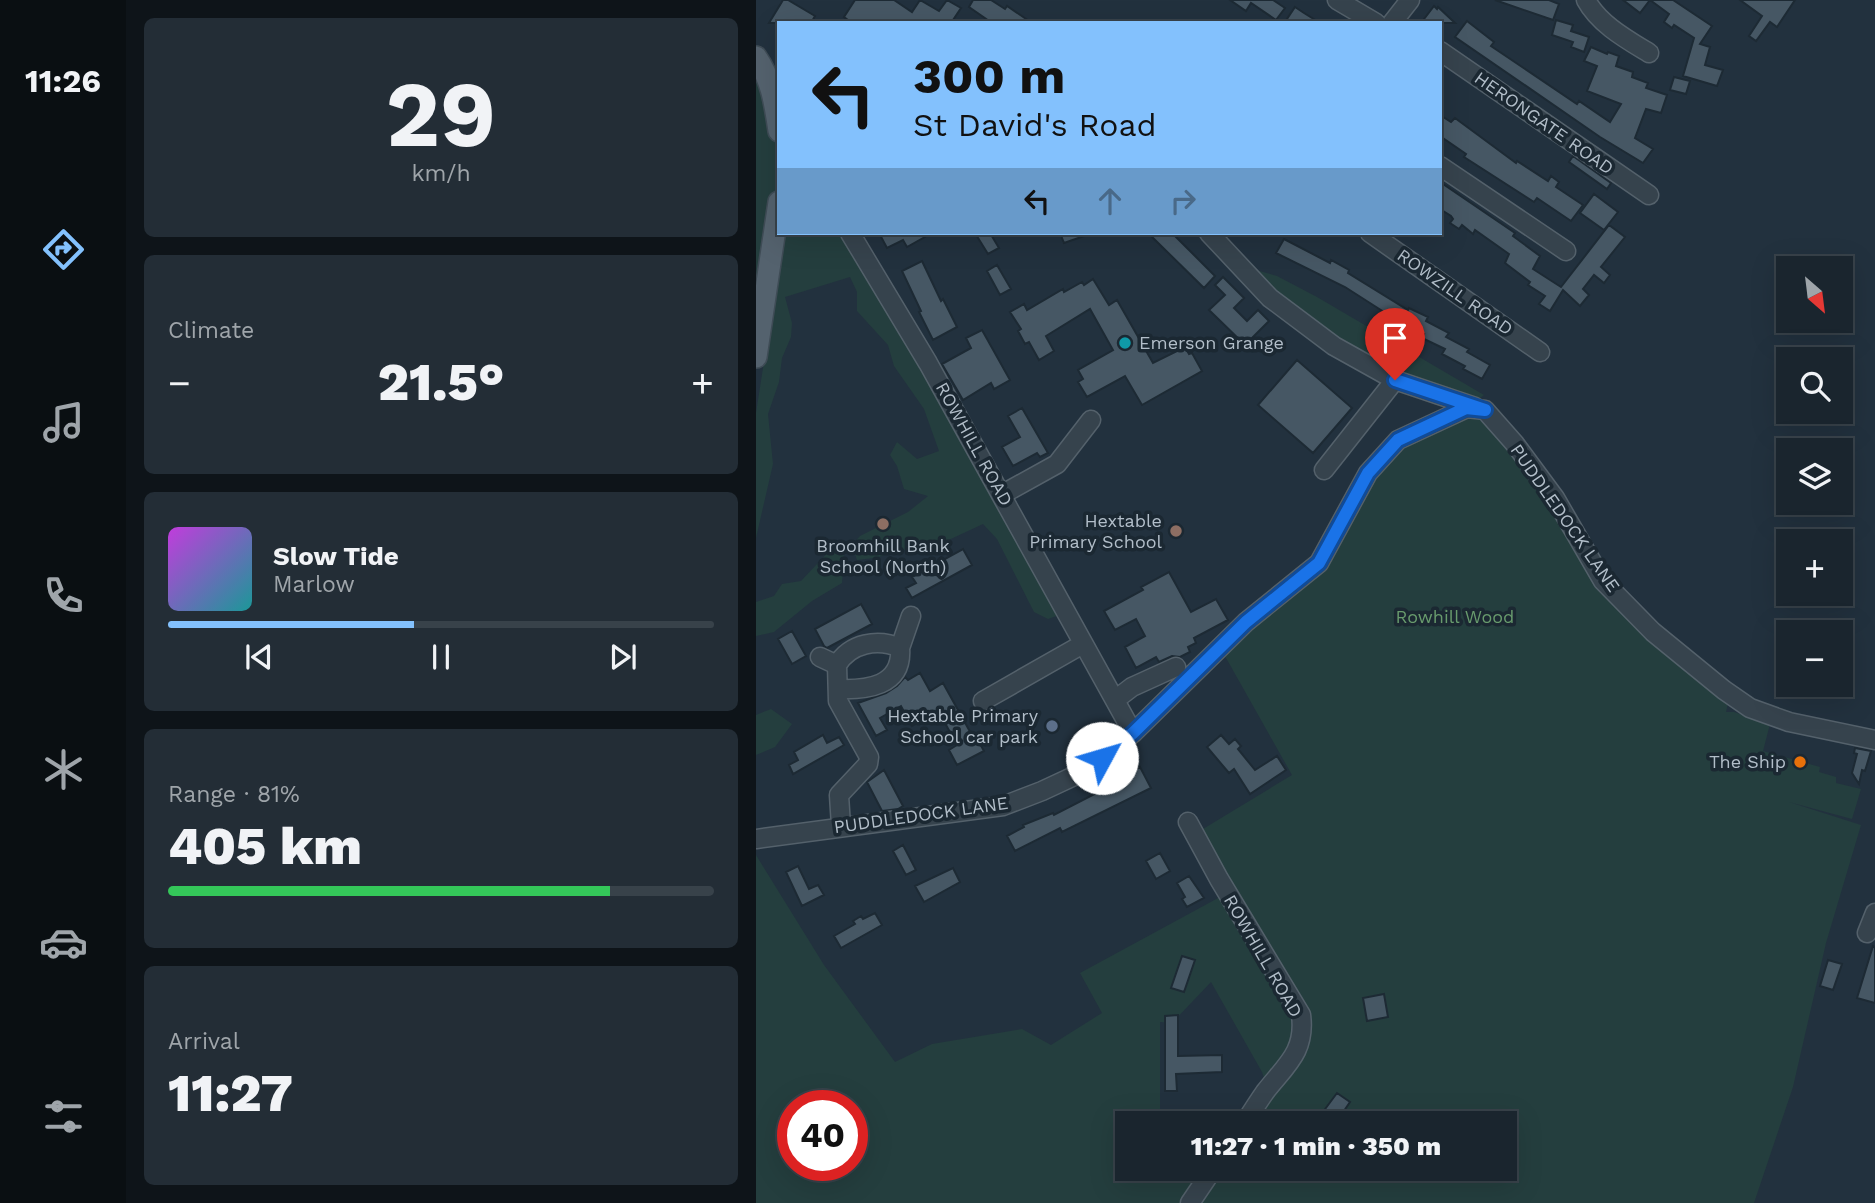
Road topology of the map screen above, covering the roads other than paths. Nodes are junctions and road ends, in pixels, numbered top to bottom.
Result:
1 (1337, 0) edge
2 (1410, 0) edge
3 (1586, 0) edge
4 (1373, 21) edge
5 (1396, 21) edge
6 (1442, 52) edge
7 (1649, 52) dead end
8 (756, 57) edge
9 (777, 98) edge
10 (1442, 167) edge
11 (1649, 195) dead end
12 (777, 215) edge
13 (850, 235) edge
14 (1211, 235) edge
15 (1373, 235) edge
16 (1566, 251) dead end
17 (1540, 352) dead end
18 (756, 357) edge
19 (1395, 380) junction
20 (1485, 410) junction
21 (1091, 420) dead end
22 (1324, 470) dead end
23 (1001, 495) junction
24 (911, 616) dead end
25 (1083, 644) junction
26 (900, 648) junction
27 (820, 657) dead end
28 (837, 665) junction
29 (1176, 667) dead end
30 (838, 689) junction
31 (983, 701) dead end
32 (1115, 701) junction
33 (1133, 733) junction
34 (1875, 740) edge
35 (1188, 822) dead end
36 (841, 826) junction
37 (756, 839) edge
38 (1875, 913) edge
39 (1867, 933) dead end
40 (1253, 1111) edge
41 (1205, 1181) edge
42 (1191, 1203) edge

1 - 4 street
2 - 5 street
3 - 7 street
6 - 11 street, HERONGATE ROAD
8 - 9 main road
10 - 16 street
12 - 18 main road
13 - 23 street, ROWHILL ROAD
14 - 19 street
15 - 17 street, ROWZILL ROAD
19 - 20 street
19 - 22 street
20 - 33 street, PUDDLEDOCK LANE
20 - 34 street, PUDDLEDOCK LANE
21 - 23 street
23 - 25 street, ROWHILL ROAD
24 - 26 street
25 - 31 street
25 - 32 street, ROWHILL ROAD
26 - 28 street
26 - 30 street
27 - 28 street
28 - 30 street
29 - 32 street
30 - 36 street
32 - 33 street, ROWHILL ROAD
33 - 36 street, PUDDLEDOCK LANE
35 - 40 street, ROWHILL ROAD
36 - 37 street, PUDDLEDOCK LANE
38 - 39 street
41 - 42 street

